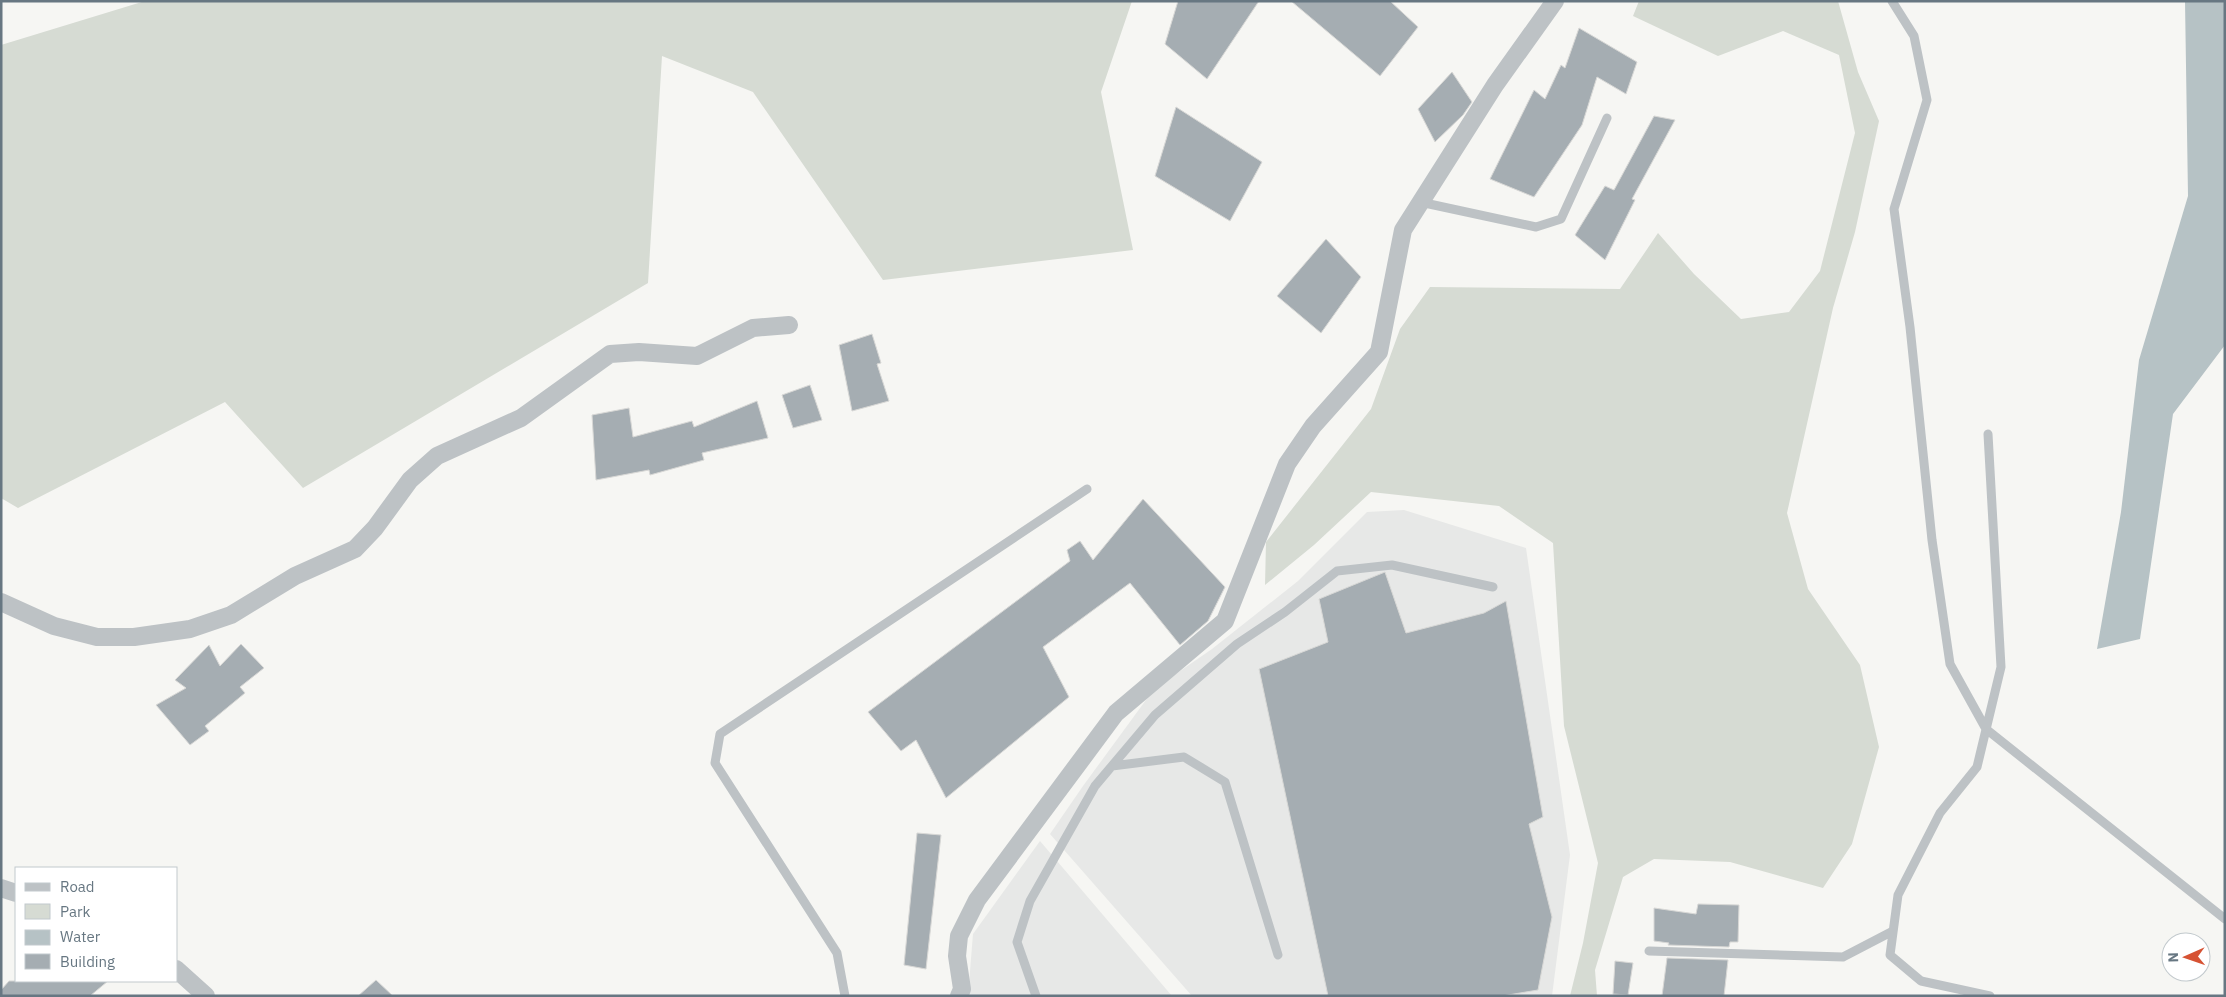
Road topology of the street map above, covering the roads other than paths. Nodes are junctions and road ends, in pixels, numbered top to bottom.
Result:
1 (1555, 1) edge
2 (1892, 1) edge
3 (1607, 118) dead end
4 (1420, 202) junction
5 (789, 325) dead end
6 (1988, 434) dead end
7 (1087, 489) dead end
8 (1493, 588) dead end
9 (1, 602) edge
10 (1986, 729) junction
11 (1112, 766) junction
12 (1, 888) edge
13 (15, 893) edge
14 (2225, 919) edge
15 (1893, 930) junction
16 (1648, 951) dead end
17 (1278, 955) dead end
18 (178, 971) edge
19 (206, 996) edge
20 (845, 996) edge
21 (959, 996) edge
22 (1036, 996) edge
23 (1990, 996) edge

1 - 4 street
2 - 10 lane
3 - 4 lane
4 - 21 street
5 - 9 street
6 - 10 lane
7 - 20 lane
8 - 11 lane
10 - 14 lane
10 - 15 lane
11 - 17 lane
11 - 22 lane
12 - 13 street
15 - 16 lane
15 - 23 lane
18 - 19 street

